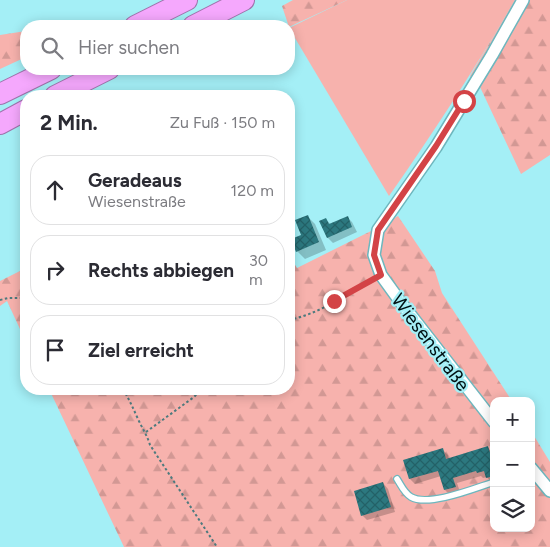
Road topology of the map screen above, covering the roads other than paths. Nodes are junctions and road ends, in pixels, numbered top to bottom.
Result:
1 (187, 0) edge
2 (244, 0) edge
3 (523, 0) edge
4 (147, 20) edge
5 (205, 20) edge
6 (39, 75) edge
7 (98, 75) edge
8 (67, 90) edge
9 (0, 94) edge
10 (20, 113) edge
11 (0, 124) edge
12 (490, 417) edge
13 (535, 474) edge
14 (397, 478) dead end
15 (490, 483) edge
16 (550, 491) edge

1 - 4 highway
2 - 5 highway
3 - 12 street, Wiesenstraße
6 - 9 highway
7 - 8 highway
10 - 11 highway
13 - 16 street
14 - 15 lane

